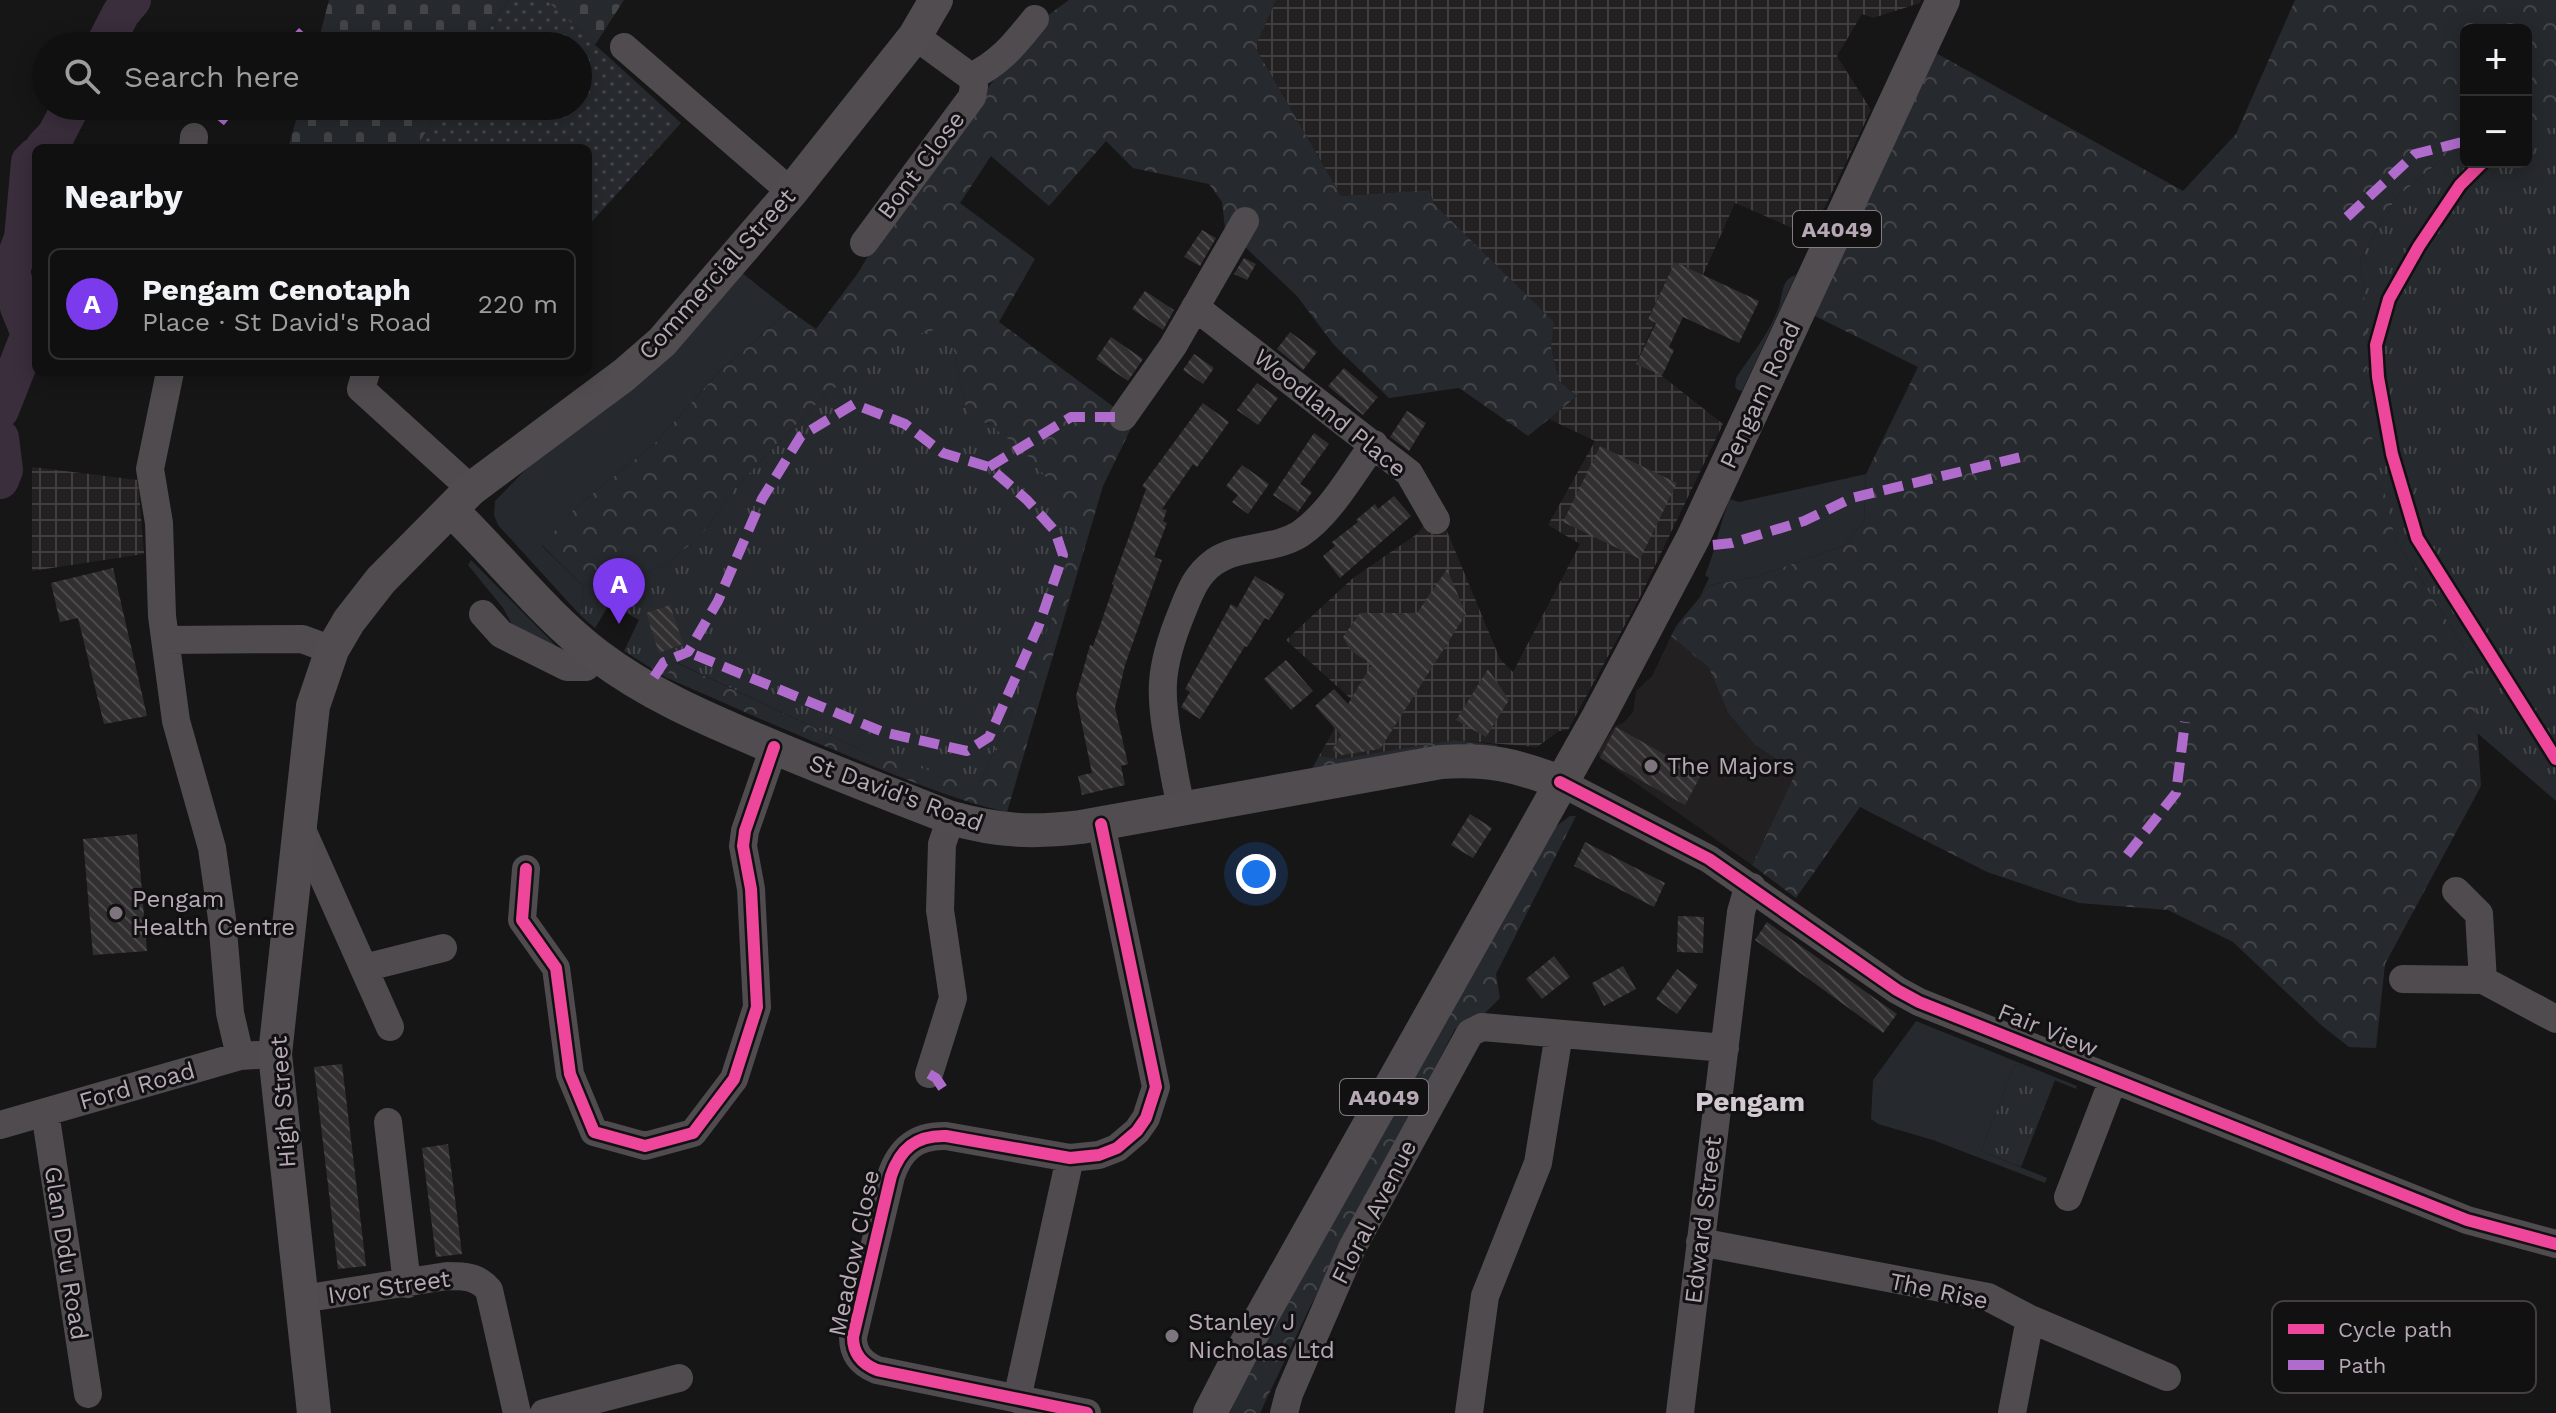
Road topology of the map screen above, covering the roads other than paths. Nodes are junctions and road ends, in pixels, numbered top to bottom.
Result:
1 (936, 0) edge
2 (1943, 0) edge
3 (1035, 19) dead end
4 (915, 36) junction
5 (624, 47) dead end
6 (971, 77) junction
7 (791, 192) junction
8 (1245, 221) dead end
9 (864, 243) dead end
10 (1195, 307) junction
11 (169, 376) edge
12 (365, 376) edge
13 (1123, 417) dead end
14 (1374, 444) junction
15 (461, 499) junction
16 (1436, 520) dead end
17 (483, 614) dead end
18 (167, 640) junction
19 (332, 650) junction
20 (598, 656) junction
21 (774, 747) junction
22 (1560, 782) junction
23 (1182, 809) junction
24 (951, 818) junction
25 (299, 823) junction
26 (1101, 824) junction
27 (526, 869) dead end
28 (1752, 887) junction
29 (2456, 891) dead end
30 (443, 948) dead end
31 (364, 968) junction
32 (2403, 979) dead end
33 (2483, 980) junction
34 (2556, 1019) edge
35 (390, 1027) dead end
36 (1559, 1034) junction
37 (1725, 1048) junction
38 (275, 1054) junction
39 (240, 1056) junction
40 (929, 1074) dead end
41 (2113, 1080) junction
42 (45, 1112) junction
43 (388, 1122) dead end
44 (0, 1125) edge
45 (1070, 1158) junction
46 (2068, 1197) dead end
47 (1700, 1242) junction
48 (2556, 1244) edge
49 (407, 1284) junction
50 (302, 1299) junction
51 (2030, 1319) junction
52 (2167, 1377) dead end
53 (679, 1378) dead end
54 (88, 1394) dead end
55 (1017, 1399) junction
56 (314, 1413) edge
57 (517, 1413) edge
58 (544, 1413) edge
59 (1087, 1413) edge
60 (1210, 1413) edge
61 (1284, 1413) edge
62 (1469, 1413) edge
63 (1680, 1413) edge
64 (2012, 1413) edge

1 - 4 main road, Commercial Street
2 - 22 main road, Pengam Road / A4049
3 - 6 street, Bont Close
4 - 6 street
4 - 7 main road, Commercial Street
5 - 7 street
6 - 9 street, Bont Close
7 - 15 main road, Commercial Street
8 - 10 street
10 - 13 street
10 - 14 street, Woodland Place
11 - 18 street
12 - 15 street
14 - 16 street, Woodland Place
14 - 23 street
15 - 19 main road, Commercial Street
15 - 20 main road, St David's Road
17 - 20 street
18 - 19 street
18 - 39 street
19 - 25 main road, High Street
20 - 21 main road, St David's Road
21 - 24 main road, St David's Road
21 - 27 street
22 - 23 main road, St David's Road
22 - 28 street, Fair View
22 - 60 main road, A4049
23 - 26 main road, St David's Road
24 - 26 main road, St David's Road
24 - 40 street
25 - 31 street
25 - 38 main road, High Street
26 - 45 street, Meadow Close
28 - 37 street, Edward Street
28 - 41 street, Fair View
29 - 33 street
30 - 31 street
31 - 35 street
32 - 33 street
33 - 34 street
36 - 37 street, Floral Avenue
36 - 61 street, Floral Avenue
36 - 62 street
37 - 47 street, Edward Street
38 - 39 street, Ford Road
38 - 50 main road, High Street
39 - 42 street, Ford Road
41 - 46 street
41 - 48 street, Fair View
42 - 44 street, Ford Road
42 - 54 street, Glan Ddu Road
43 - 49 street
45 - 55 street
45 - 55 street, Meadow Close
47 - 51 street, The Rise
47 - 63 street, Edward Street
49 - 50 street, Ivor Street
49 - 57 street, Ivor Street
50 - 56 main road, High Street
51 - 52 street, The Rise
51 - 64 street
53 - 58 street
55 - 59 street, Meadow Close

